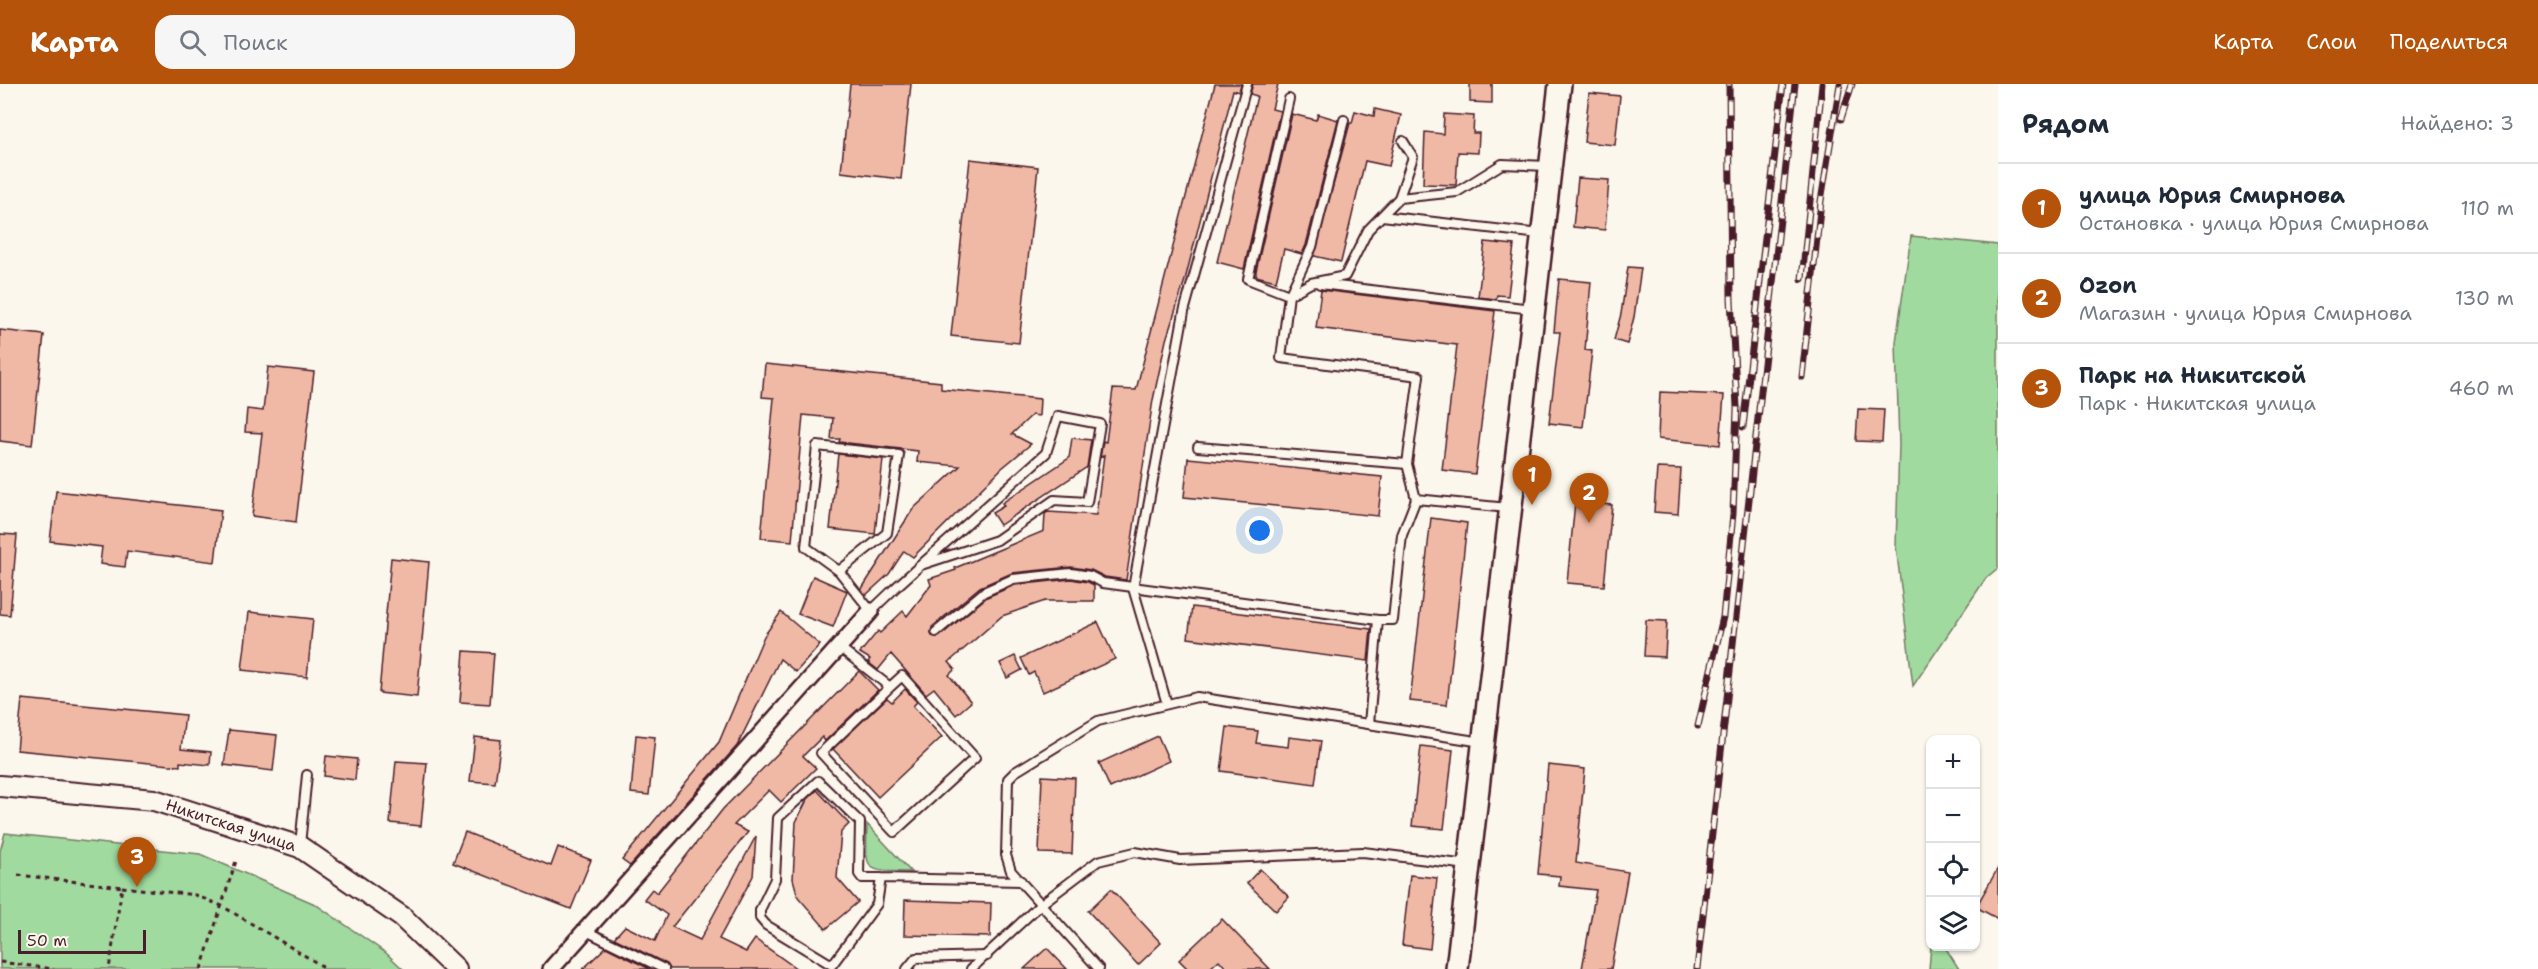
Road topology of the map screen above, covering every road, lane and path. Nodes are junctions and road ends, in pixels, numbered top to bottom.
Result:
1 (1247, 84) edge
2 (1560, 84) edge
3 (1288, 99) dead end
4 (1344, 120) dead end
5 (1403, 141) dead end
6 (1550, 166) junction
7 (1399, 198) junction
8 (1382, 216) junction
9 (1542, 235) junction
10 (1311, 283) junction
11 (1289, 296) junction
12 (1533, 309) junction
13 (1198, 447) dead end
14 (1407, 464) junction
15 (1416, 499) junction
16 (1509, 508) junction
17 (921, 565) junction
18 (839, 571) junction
19 (1133, 588) junction
20 (871, 611) junction
21 (1378, 620) junction
22 (936, 632) dead end
23 (839, 646) junction
24 (890, 687) junction
25 (1167, 704) junction
26 (1368, 724) junction
27 (1483, 742) junction
28 (307, 775) dead end
29 (0, 786) edge
30 (300, 847) junction
31 (237, 861) dead end
32 (1469, 866) junction
33 (18, 875) dead end
34 (881, 878) junction
35 (1021, 881) junction
36 (122, 887) junction
37 (1041, 904) junction
38 (222, 906) junction
39 (586, 932) junction
40 (987, 956) junction
41 (0, 962) edge
42 (831, 967) edge
43 (54, 969) edge
44 (109, 969) edge
45 (201, 969) edge
46 (327, 969) edge
47 (456, 969) edge
48 (551, 969) edge
49 (664, 969) edge
50 (907, 969) edge
51 (971, 969) edge
52 (1099, 969) edge
53 (1457, 969) edge

1 - 19 lane
2 - 6 main road
3 - 11 lane
4 - 11 lane
5 - 7 lane
6 - 7 lane
6 - 9 main road
7 - 8 lane
8 - 9 lane
8 - 10 lane
9 - 12 main road
10 - 11 lane
10 - 12 lane
11 - 14 lane
12 - 16 main road
13 - 14 lane
14 - 15 lane
15 - 16 lane
15 - 21 lane
16 - 27 main road
17 - 17 lane
17 - 20 lane
18 - 18 lane
18 - 20 lane
19 - 21 lane
19 - 22 lane
19 - 25 lane
20 - 23 street
21 - 26 lane
23 - 24 lane
23 - 39 street
24 - 24 lane
25 - 26 lane
25 - 35 lane
26 - 27 lane
27 - 32 main road
28 - 30 lane
29 - 30 street, Никитская улица
30 - 47 street, Никитская улица
31 - 38 path
32 - 37 lane
32 - 53 main road
33 - 36 path
34 - 35 lane
34 - 42 lane
34 - 42 lane
35 - 37 lane
36 - 38 path
36 - 44 path
37 - 40 lane
37 - 52 lane
38 - 45 path
38 - 46 path
39 - 48 street
39 - 49 lane
40 - 50 lane
40 - 51 lane
41 - 43 path

